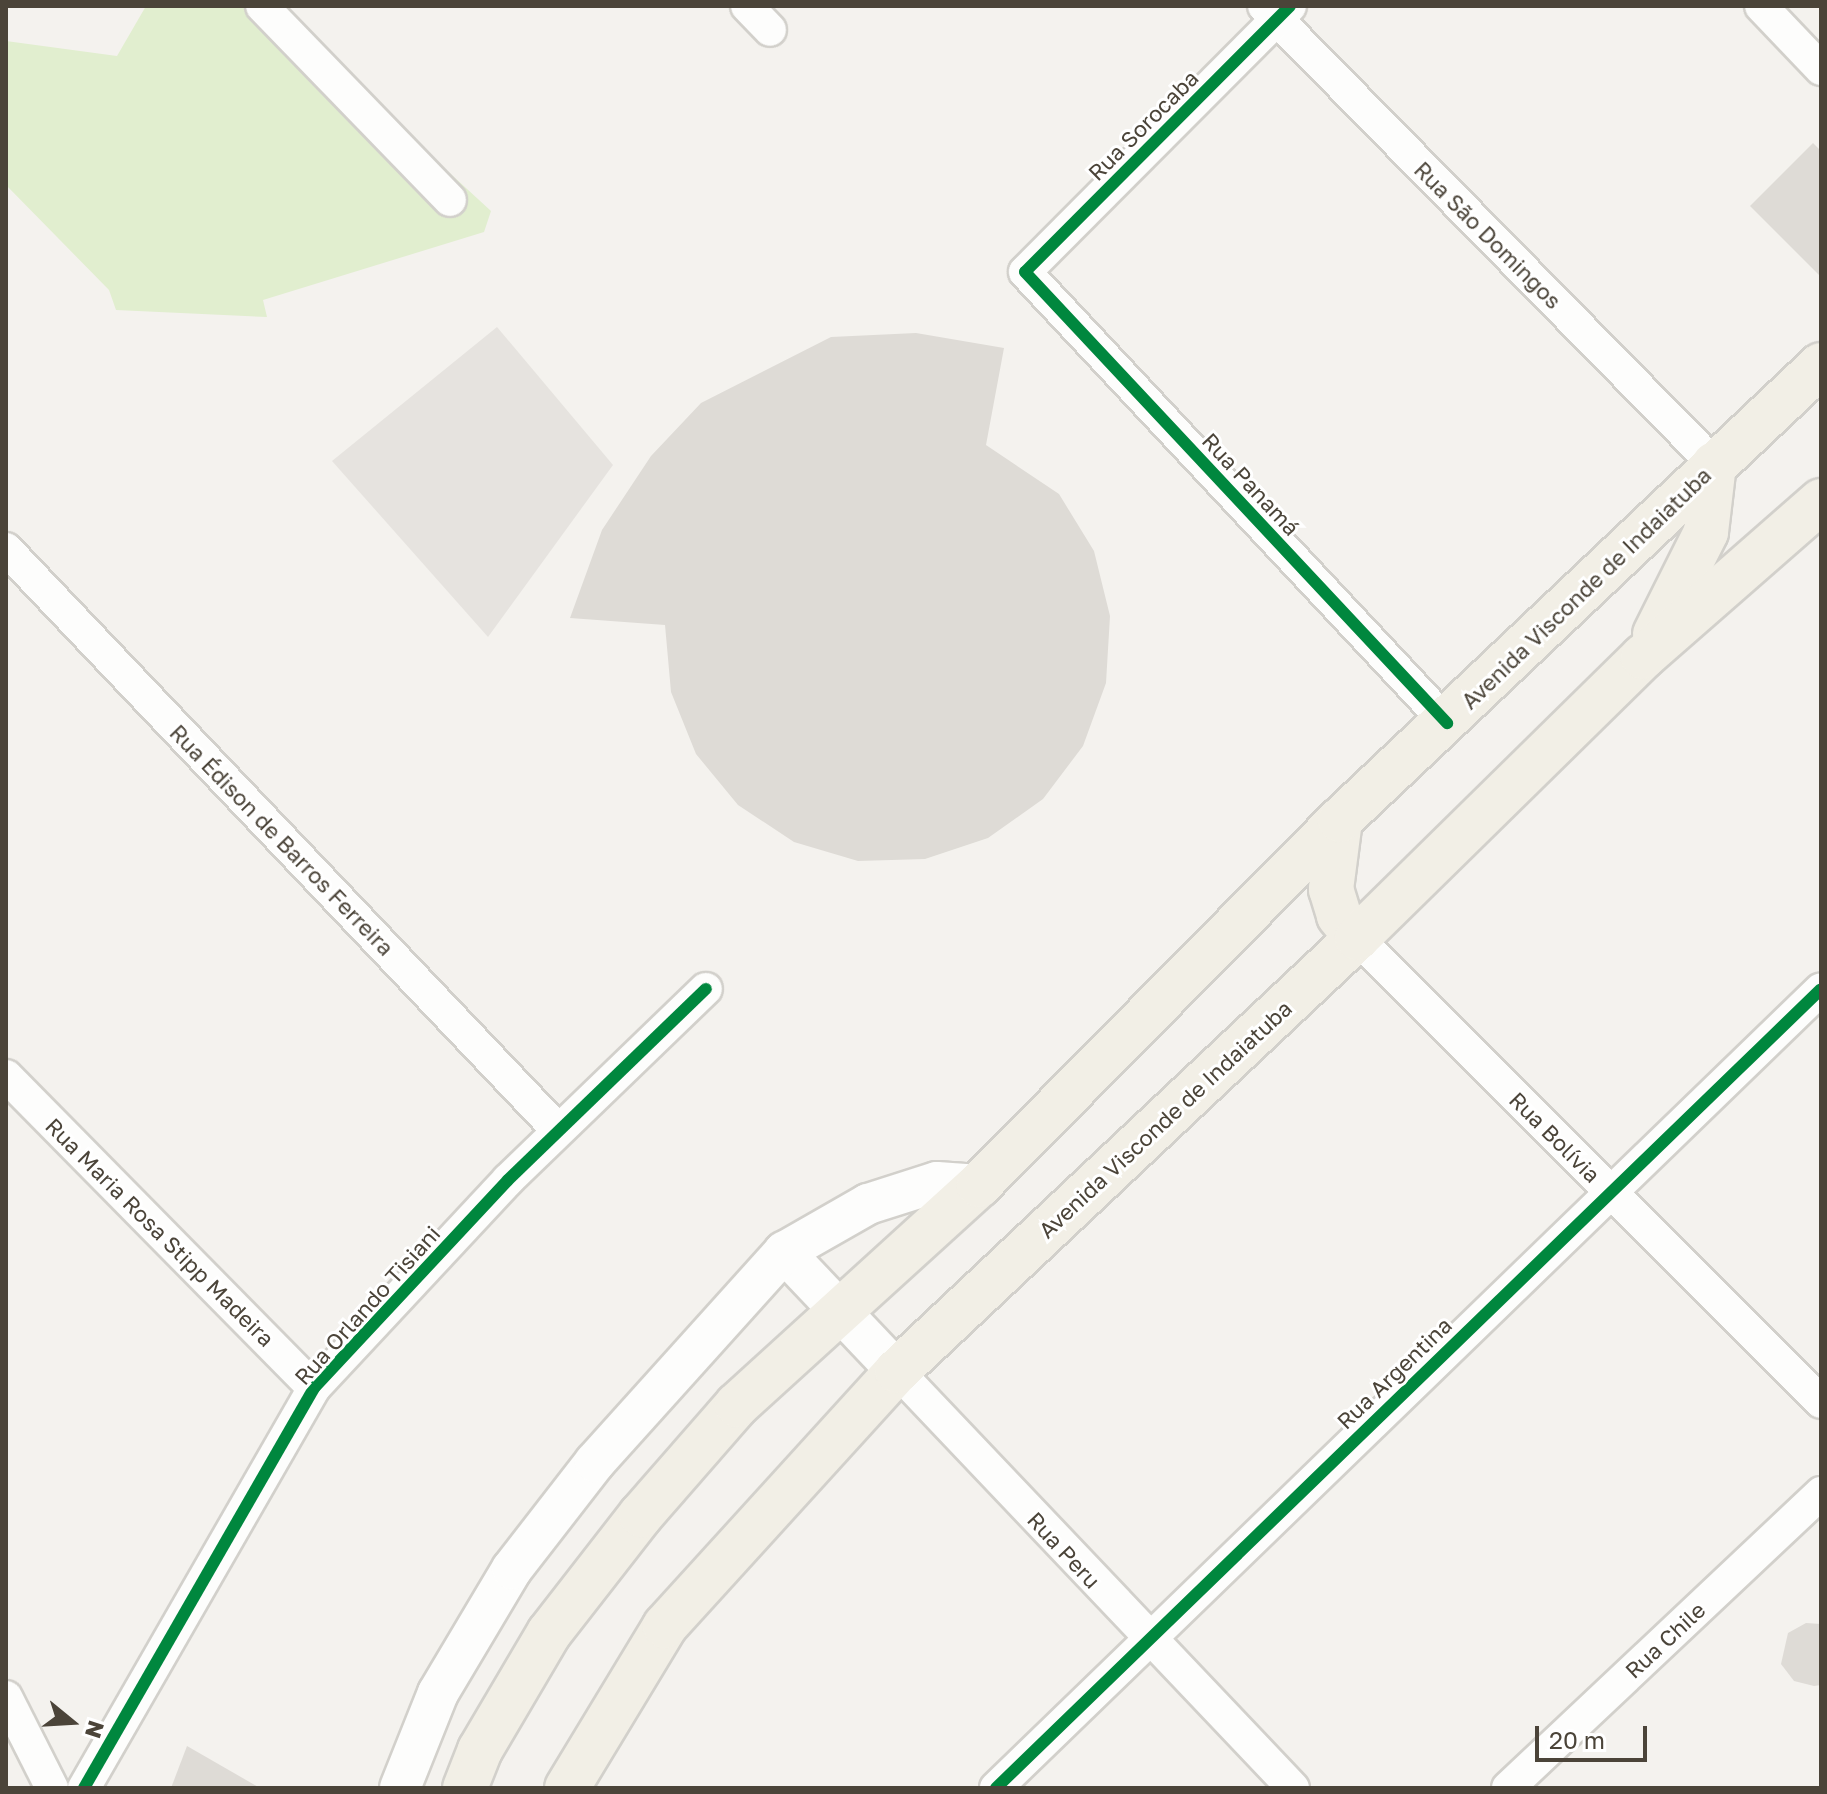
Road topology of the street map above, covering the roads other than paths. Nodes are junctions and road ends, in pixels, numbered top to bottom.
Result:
1 (262, 6) edge
2 (747, 6) edge
3 (1761, 6) edge
4 (1276, 10) edge
5 (770, 30) dead end
6 (1821, 69) edge
7 (450, 200) dead end
8 (1025, 272) joint
9 (1821, 365) edge
10 (1714, 464) junction
11 (1821, 501) edge
12 (6, 549) edge
13 (1643, 657) junction
14 (1447, 723) junction
15 (1340, 820) junction
16 (1357, 938) junction
17 (706, 989) dead end
18 (1821, 989) edge
19 (6, 1076) edge
20 (558, 1130) junction
21 (979, 1185) junction
22 (1611, 1194) junction
23 (784, 1252) junction
24 (840, 1309) junction
25 (897, 1371) junction
26 (314, 1388) junction
27 (1821, 1402) edge
28 (1821, 1493) edge
29 (1147, 1637) junction
30 (6, 1697) edge
31 (52, 1788) edge
32 (84, 1788) edge
33 (400, 1788) edge
34 (465, 1788) edge
35 (567, 1788) edge
36 (996, 1788) edge
37 (1293, 1788) edge
38 (1508, 1788) edge

1 - 7 street
2 - 5 street
3 - 6 street
4 - 8 street, Rua Sorocaba
4 - 10 street, Rua São Domingos
8 - 14 street, Rua Panamá
9 - 10 main road, Avenida Visconde de Indaiatuba
10 - 13 main road
10 - 14 main road, Avenida Visconde de Indaiatuba
11 - 13 main road, Avenida Visconde de Indaiatuba
12 - 20 street, Rua Édison de Barros Ferreira
13 - 16 main road, Avenida Visconde de Indaiatuba
14 - 15 main road, Avenida Visconde de Indaiatuba
15 - 16 main road
15 - 21 main road, Avenida Visconde de Indaiatuba
16 - 22 street, Rua Bolívia
16 - 25 main road, Avenida Visconde de Indaiatuba
17 - 20 street, Rua Orlando Tisiani
18 - 22 street, Rua Argentina
19 - 26 street, Rua Maria Rosa Stipp Madeira
20 - 26 street, Rua Orlando Tisiani
21 - 23 street
21 - 24 main road, Avenida Visconde de Indaiatuba
22 - 27 street, Rua Bolívia
22 - 29 street, Rua Argentina
23 - 24 street, Rua Peru
23 - 33 street
24 - 25 street, Rua Peru
24 - 34 main road, Avenida Visconde de Indaiatuba
25 - 29 street, Rua Peru
25 - 35 main road, Avenida Visconde de Indaiatuba
26 - 32 street, Rua Orlando Tisiani
28 - 38 street, Rua Chile
29 - 36 street, Rua Argentina
29 - 37 street, Rua Peru
30 - 31 street

